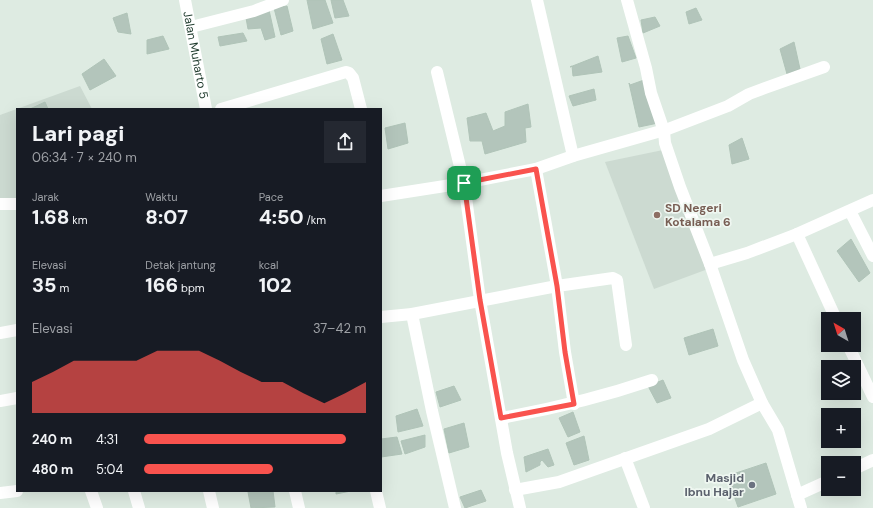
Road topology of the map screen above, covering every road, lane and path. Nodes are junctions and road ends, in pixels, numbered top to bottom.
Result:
1 (185, 0) edge
2 (284, 0) edge
3 (537, 0) edge
4 (627, 0) edge
5 (191, 27) junction
6 (824, 67) dead end
7 (437, 72) dead end
8 (206, 108) edge
9 (224, 108) edge
10 (361, 108) edge
11 (664, 131) junction
12 (573, 156) junction
13 (536, 169) junction
14 (464, 183) junction
15 (382, 193) edge
16 (873, 200) edge
17 (0, 204) edge
18 (16, 204) edge
19 (850, 211) junction
20 (797, 234) junction
21 (873, 256) edge
22 (710, 264) junction
23 (557, 286) junction
24 (480, 300) junction
25 (833, 312) edge
26 (412, 314) junction
27 (382, 317) edge
28 (16, 330) edge
29 (0, 334) edge
30 (626, 345) dead end
31 (851, 352) edge
32 (652, 380) dead end
33 (873, 397) edge
34 (16, 398) edge
35 (0, 401) edge
36 (762, 403) junction
37 (574, 404) junction
38 (501, 418) junction
39 (626, 458) junction
40 (873, 460) edge
41 (861, 466) edge
42 (821, 484) edge
43 (515, 490) junction
44 (16, 491) edge
45 (92, 492) edge
46 (134, 492) edge
47 (209, 492) edge
48 (295, 492) edge
49 (376, 492) edge
50 (0, 493) edge
51 (797, 495) junction
52 (97, 508) edge
53 (139, 508) edge
54 (213, 508) edge
55 (299, 508) edge
56 (380, 508) edge
57 (455, 508) edge
58 (520, 508) edge
59 (644, 508) edge
60 (801, 508) edge

1 - 5 street, Jalan Muharto 5
2 - 5 street
3 - 12 street
4 - 11 street
5 - 8 street, Jalan Muharto 5
6 - 11 street
7 - 14 street
9 - 10 street
11 - 12 street
11 - 22 street
12 - 13 street
13 - 14 street
13 - 23 street
14 - 15 street
14 - 24 street
16 - 19 street
17 - 18 street
19 - 20 street
19 - 21 street
20 - 22 street
20 - 25 street
22 - 36 street
23 - 24 street
23 - 30 street
23 - 37 street
24 - 26 street
24 - 38 street
26 - 27 street
26 - 57 street
28 - 29 street
31 - 33 street
32 - 37 street
34 - 35 street
36 - 39 street
36 - 51 street
37 - 38 street
38 - 43 street
39 - 43 street
39 - 59 street
40 - 41 street
42 - 51 street
43 - 58 street
44 - 50 street
45 - 52 street
46 - 53 street
47 - 54 street
48 - 55 street
49 - 56 street
51 - 60 street

